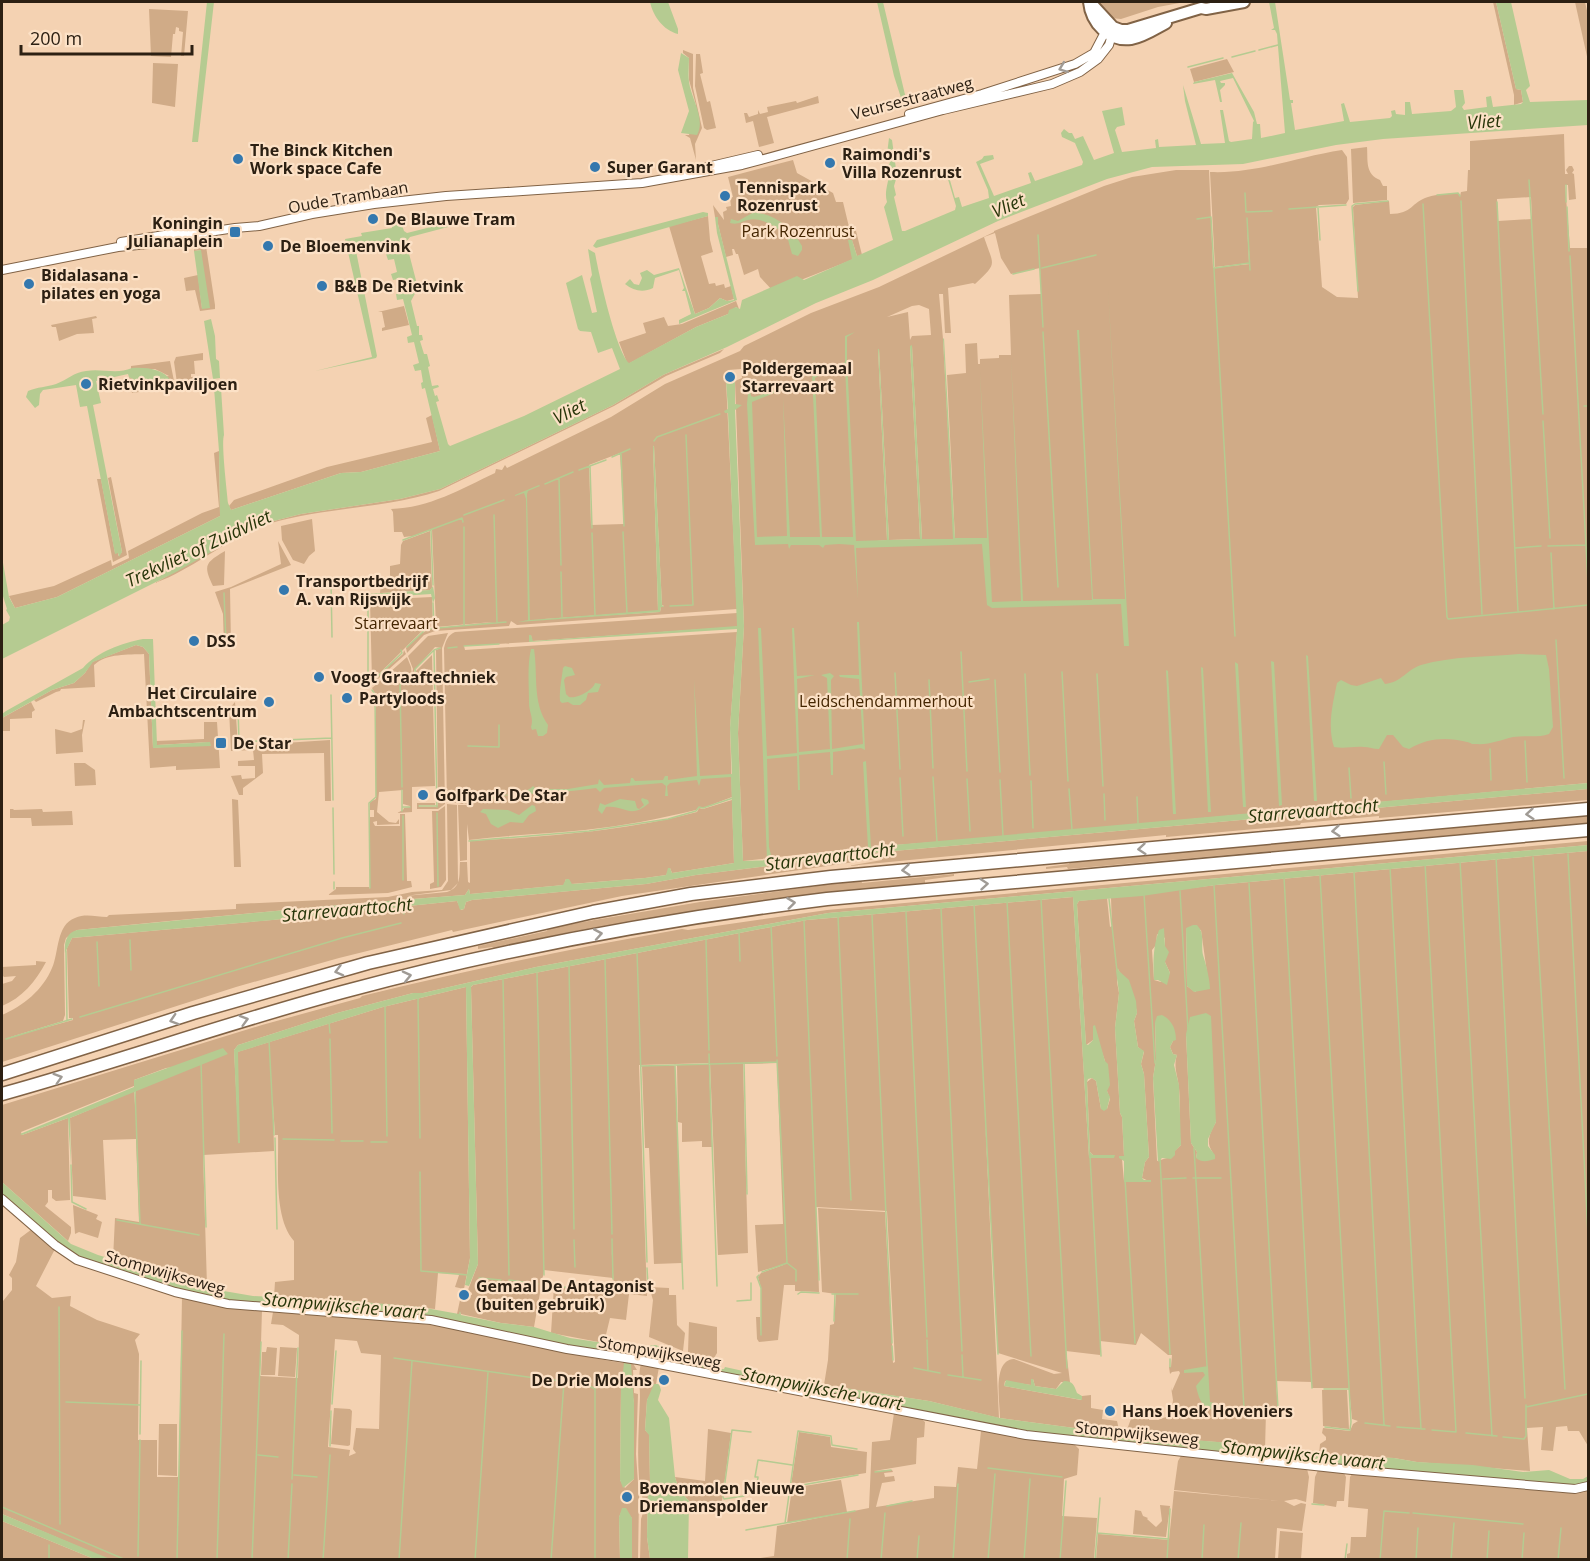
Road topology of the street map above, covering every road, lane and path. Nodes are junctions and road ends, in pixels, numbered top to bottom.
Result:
1 (1090, 2) edge
2 (1244, 2) edge
3 (1110, 32) junction
4 (702, 171) joint
5 (2, 267) edge
6 (1588, 809) edge
7 (1588, 830) edge
8 (2, 1074) edge
9 (2, 1094) edge
10 (2, 1199) edge
11 (1588, 1486) edge

1 - 3 main road
2 - 3 main road
3 - 4 street, Veursestraatweg
4 - 5 street, Oude Trambaan
6 -> 8 highway
9 -> 7 highway
10 - 11 street, Stompwijkseweg

